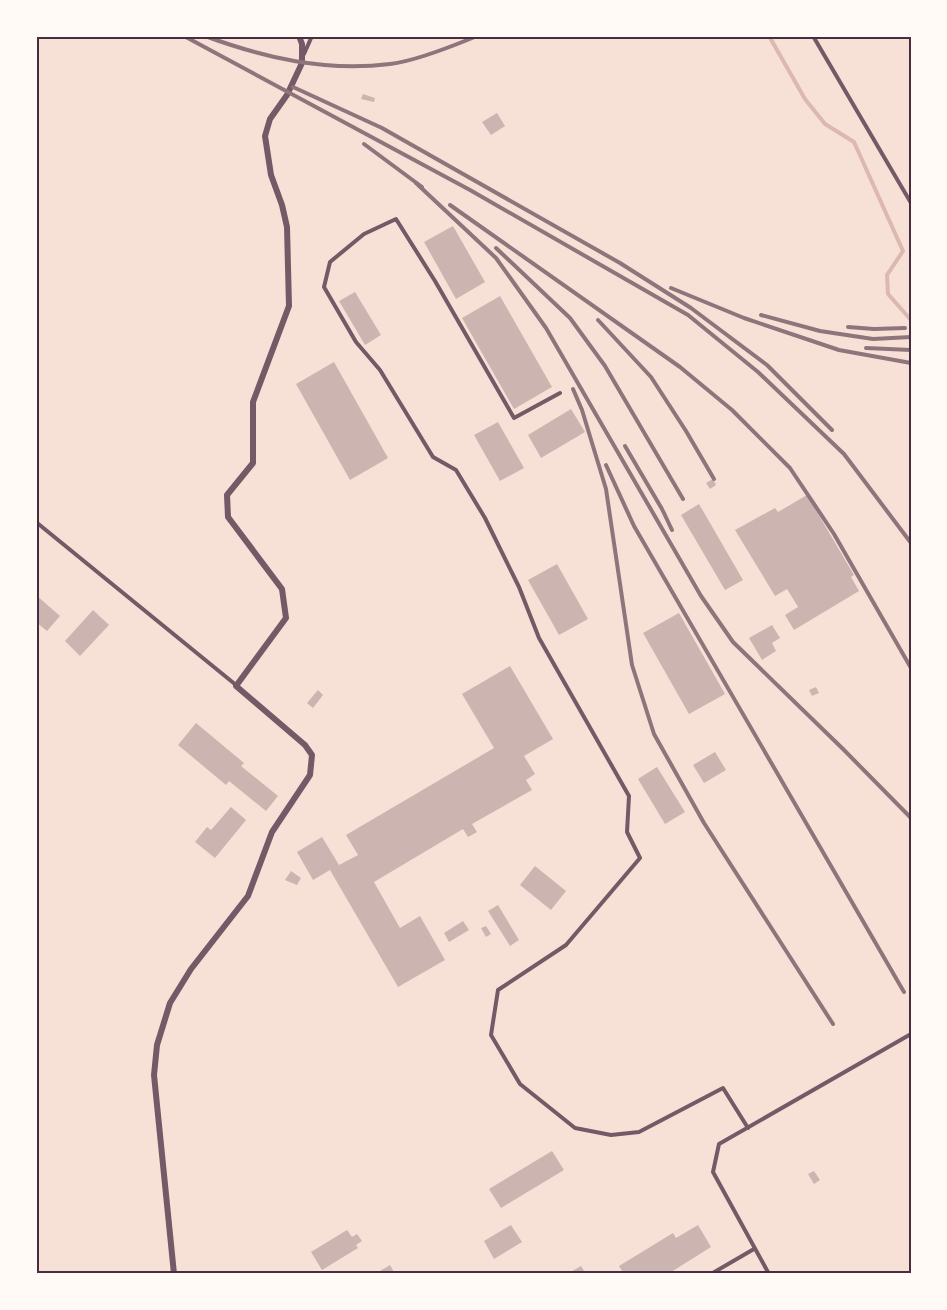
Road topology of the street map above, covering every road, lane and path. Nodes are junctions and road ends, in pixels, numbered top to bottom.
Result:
1 (299, 36) edge
2 (312, 36) edge
3 (813, 36) edge
4 (302, 58) junction
5 (911, 203) edge
6 (560, 393) dead end
7 (36, 522) edge
8 (236, 686) junction
9 (911, 1034) edge
10 (748, 1128) junction
11 (755, 1249) junction
12 (174, 1274) edge
13 (711, 1274) edge
14 (769, 1274) edge

1 - 4 street
2 - 4 lane
3 - 5 lane
4 - 8 street
6 - 10 lane
7 - 8 lane
8 - 12 street
9 - 10 lane
10 - 11 lane
11 - 13 lane
11 - 14 lane

